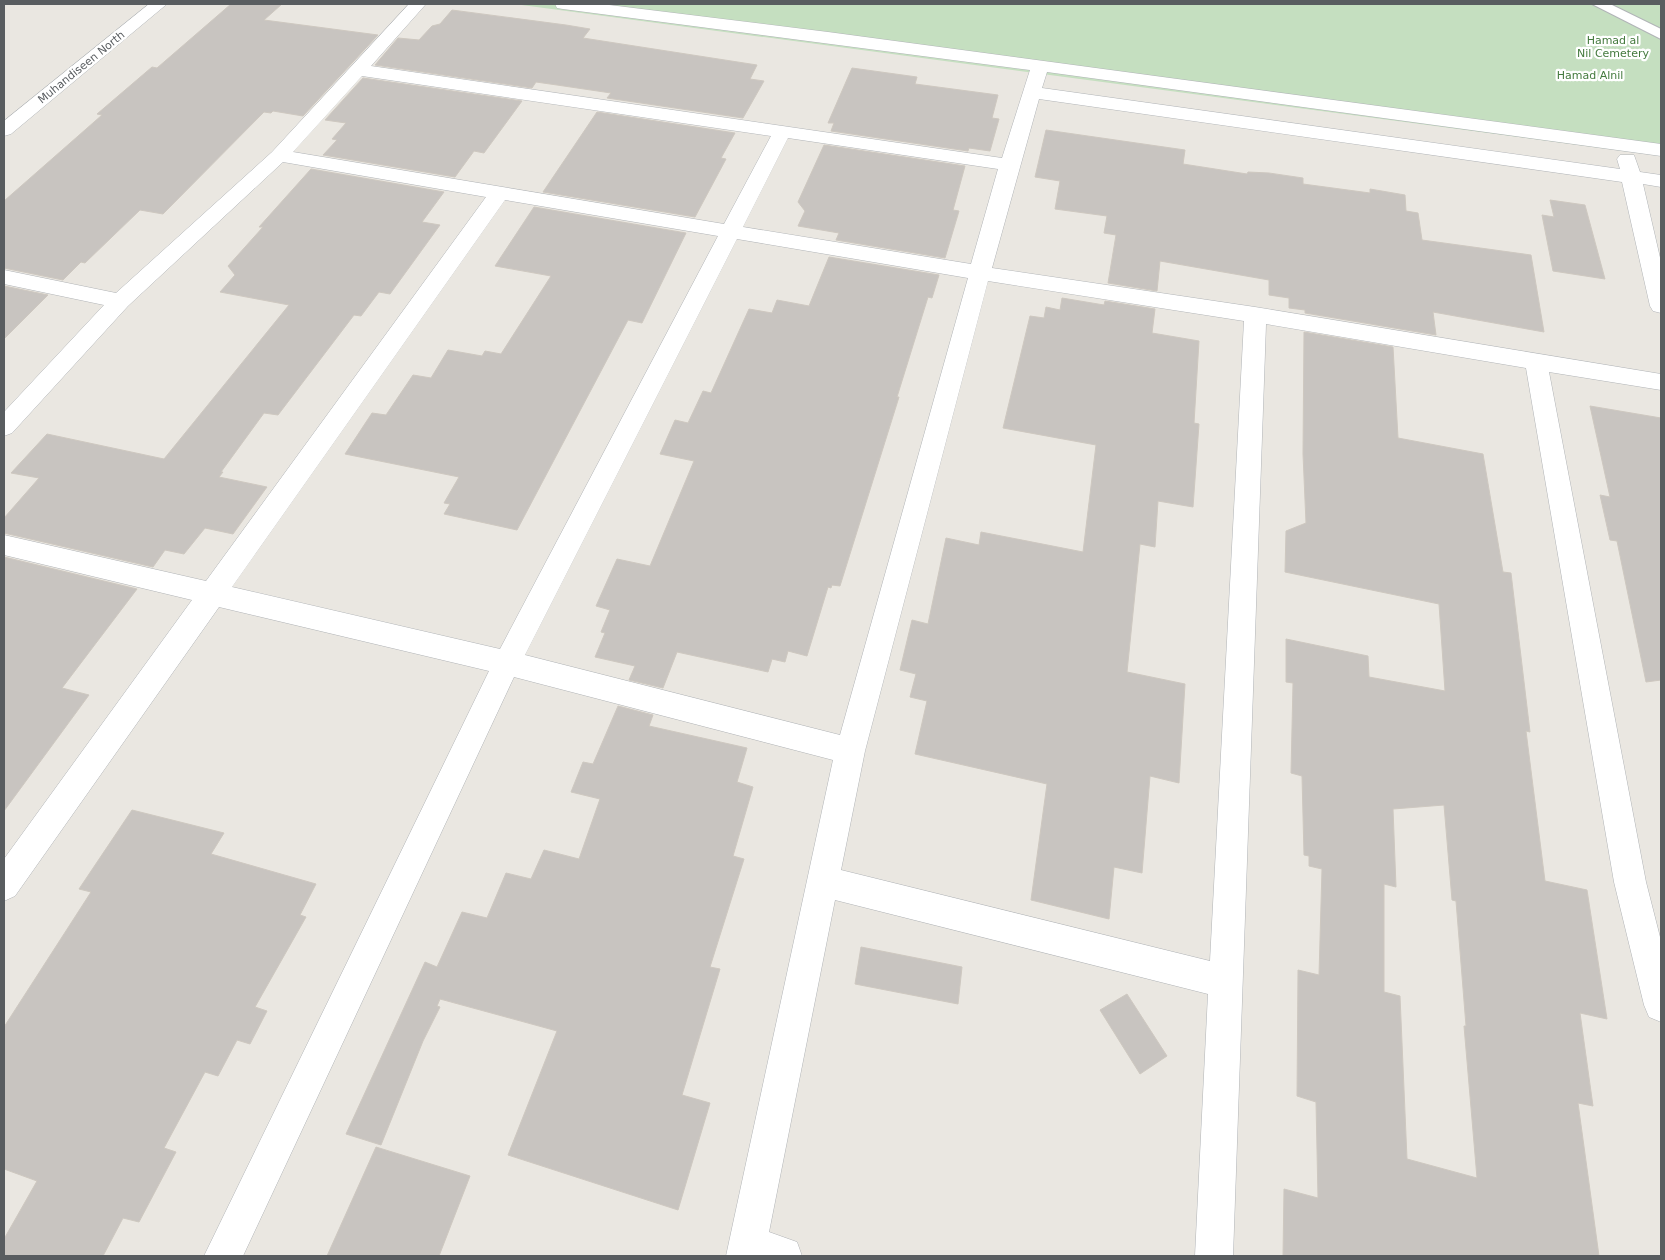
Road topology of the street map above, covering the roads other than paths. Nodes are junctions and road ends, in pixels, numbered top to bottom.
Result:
1 (159, 4) edge
2 (418, 4) edge
3 (563, 4) edge
4 (1599, 4) edge
5 (644, 8) edge
6 (1661, 35) edge
7 (1040, 66) junction
8 (360, 70) junction
9 (1031, 92) junction
10 (4, 130) edge
11 (782, 132) junction
12 (1624, 144) junction
13 (1661, 150) edge
14 (279, 156) junction
15 (1009, 165) junction
16 (1631, 176) junction
17 (1661, 181) edge
18 (500, 192) junction
19 (730, 229) junction
20 (981, 273) junction
21 (4, 277) edge
22 (120, 301) junction
23 (1661, 306) edge
24 (1255, 315) junction
25 (1536, 362) junction
26 (1661, 382) edge
27 (4, 427) edge
28 (4, 546) edge
29 (209, 595) junction
30 (507, 664) junction
31 (850, 751) junction
32 (822, 881) junction
33 (4, 885) edge
34 (1226, 982) junction
35 (1661, 1005) edge
36 (759, 1252) edge
37 (223, 1256) edge
38 (1214, 1256) edge

1 - 10 street, Muhandiseen North
2 - 8 street
3 - 5 street
4 - 6 lane
5 - 7 street
7 - 9 street
7 - 12 street
8 - 11 street
8 - 14 street
9 - 15 street
9 - 16 street
11 - 15 street
11 - 19 street
12 - 13 street
12 - 16 street
14 - 18 street
14 - 22 street
15 - 20 street
16 - 17 street
16 - 23 street
18 - 19 street
18 - 29 street
19 - 20 street
19 - 30 street
20 - 24 street
20 - 31 street
21 - 22 street
22 - 27 street
24 - 25 street
24 - 34 street
25 - 26 street
25 - 35 street
28 - 29 street
29 - 30 street
29 - 33 street
30 - 31 street
30 - 37 street
31 - 32 street
32 - 34 street
32 - 36 street
34 - 38 street

